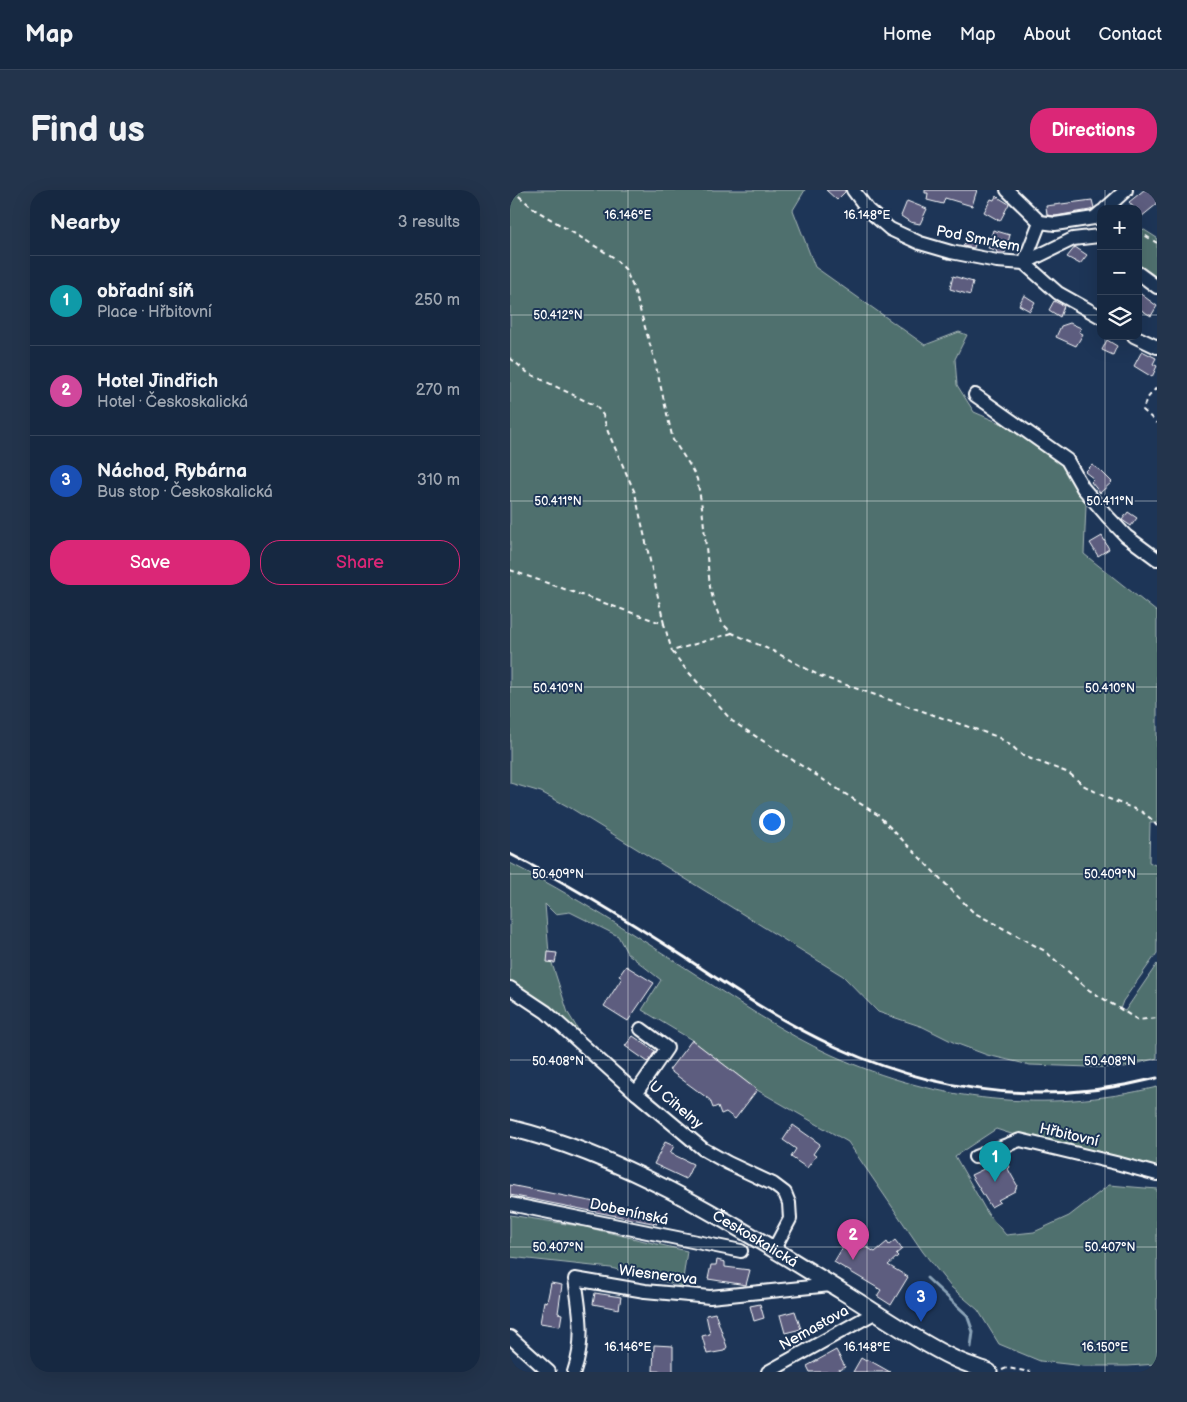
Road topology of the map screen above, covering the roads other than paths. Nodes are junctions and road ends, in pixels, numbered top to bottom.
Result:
1 (853, 190) edge
2 (1007, 190) edge
3 (1126, 190) edge
4 (1109, 205) edge
5 (1097, 215) edge
6 (1040, 222) junction
7 (1097, 239) edge
8 (1024, 264) junction
9 (1142, 276) edge
10 (1157, 287) edge
11 (1097, 316) edge
12 (1142, 340) edge
13 (1157, 347) edge
14 (975, 395) dead end
15 (1157, 559) edge
16 (510, 988) edge
17 (642, 1030) dead end
18 (636, 1093) junction
19 (510, 1128) edge
20 (975, 1157) dead end
21 (1157, 1174) edge
22 (510, 1204) edge
23 (774, 1249) junction
24 (741, 1252) dead end
25 (831, 1285) junction
26 (876, 1312) junction
27 (510, 1337) edge
28 (549, 1372) edge
29 (574, 1372) edge
30 (768, 1372) edge
31 (989, 1372) edge

1 - 8 street, Pod Smrkem
2 - 6 street
3 - 4 street
5 - 6 street
6 - 8 street
7 - 8 street
8 - 11 street, Pod Smrkem
9 - 10 street
12 - 13 street
14 - 15 street
16 - 18 street, U Cihelny
17 - 18 street
18 - 23 street, U Cihelny
19 - 23 main road, Českoskalická
20 - 21 street, Hřbitovní
22 - 24 street, Dobenínská
23 - 25 main road, Českoskalická
25 - 26 main road, Českoskalická
25 - 29 street, Wiesnerova
26 - 30 street, Nemastova
26 - 31 main road, Českoskalická
27 - 28 street

